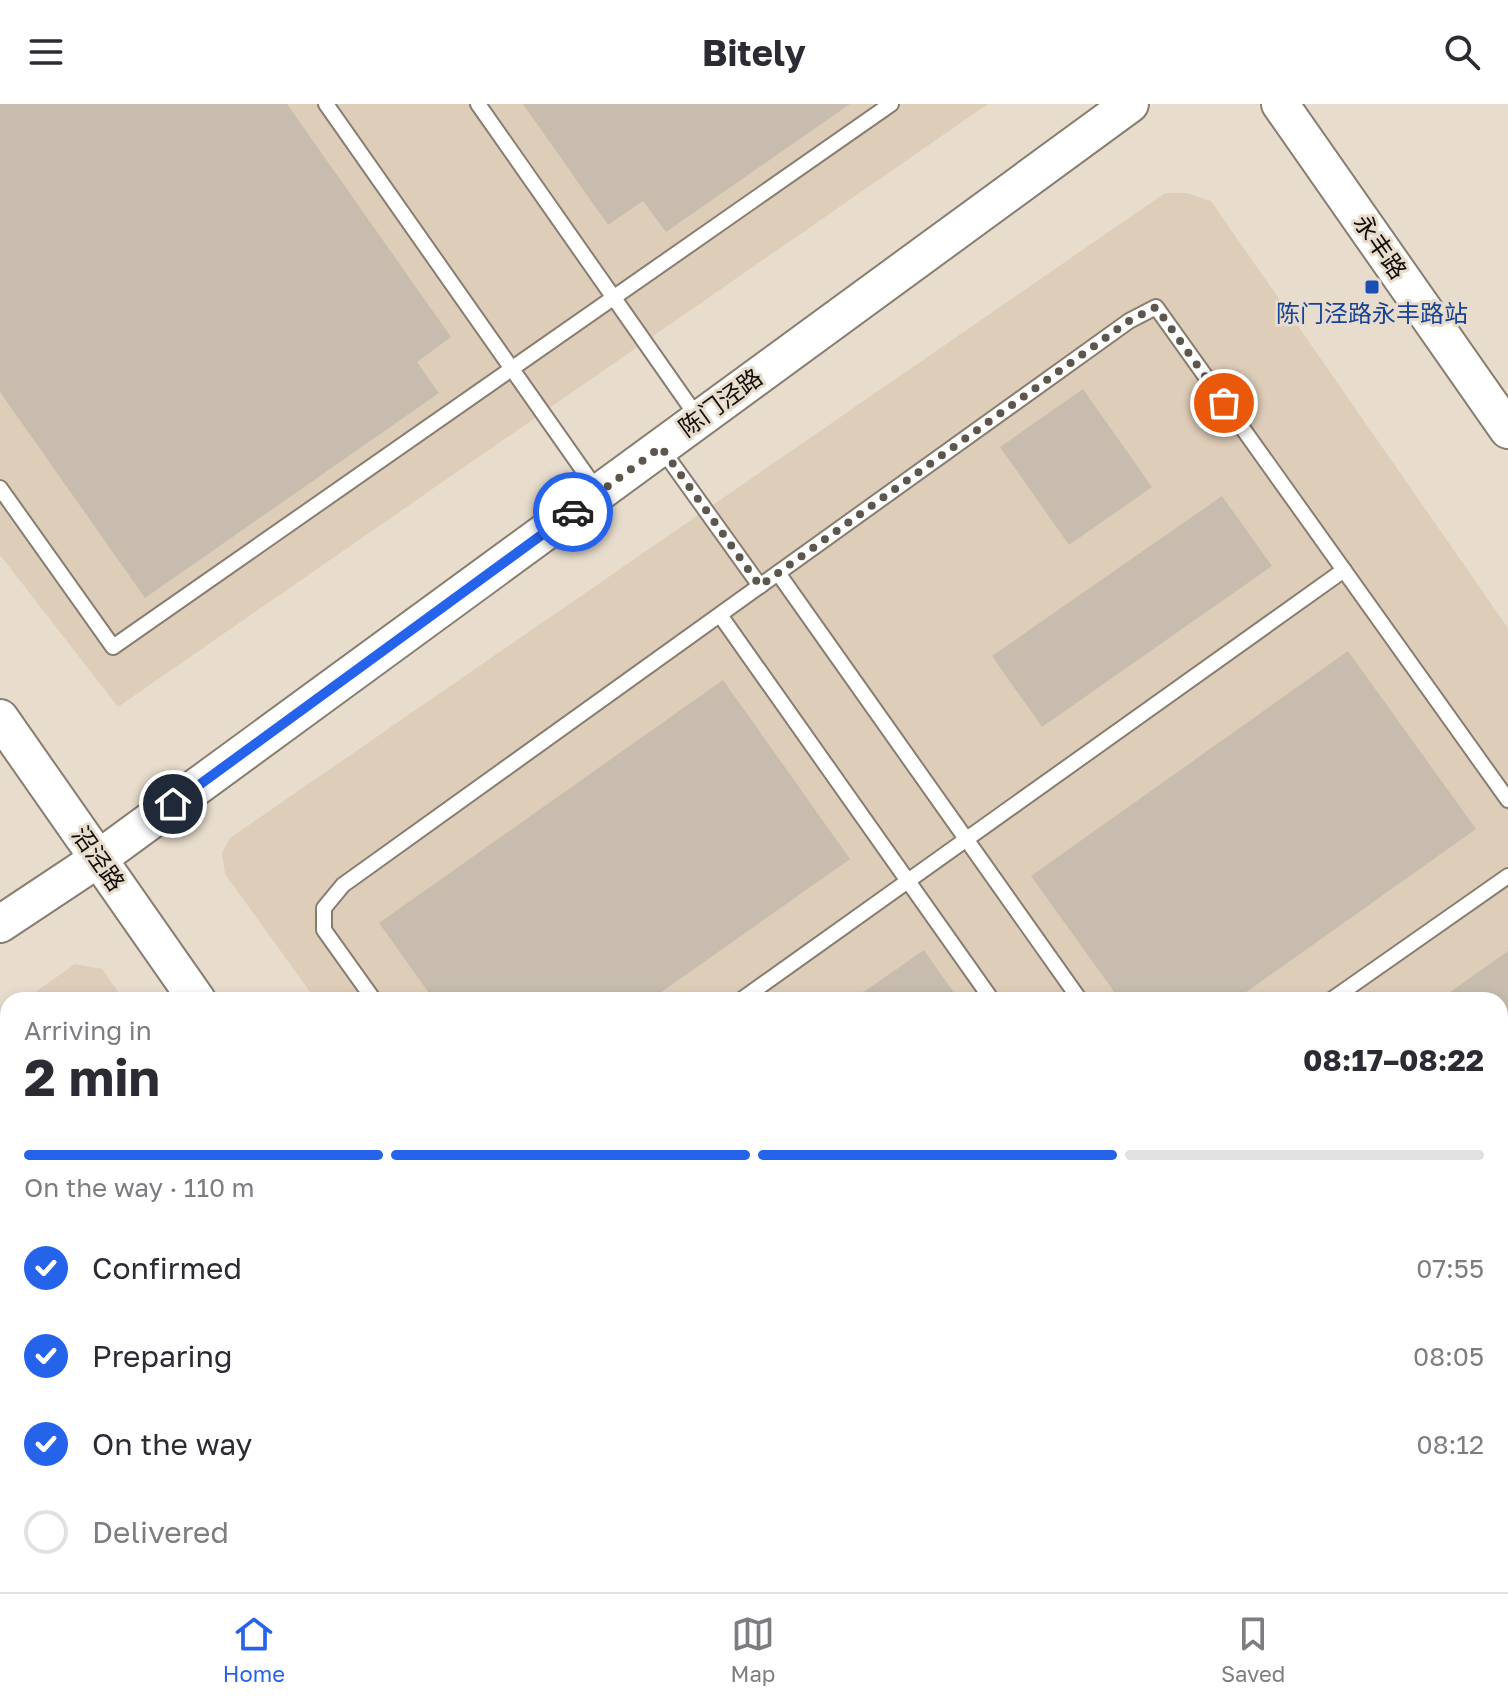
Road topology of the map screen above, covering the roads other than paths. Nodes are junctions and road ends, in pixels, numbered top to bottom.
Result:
1 (326, 104) edge
2 (478, 104) edge
3 (891, 104) edge
4 (1130, 104) edge
5 (1280, 104) edge
6 (614, 298) junction
7 (513, 368) junction
8 (699, 419) junction
9 (1508, 430) edge
10 (661, 447) junction
11 (0, 488) edge
12 (599, 493) junction
13 (1344, 570) junction
14 (778, 573) junction
15 (760, 586) junction
16 (720, 615) junction
17 (0, 718) edge
18 (1508, 800) edge
19 (966, 839) junction
20 (98, 859) junction
21 (1508, 876) edge
22 (908, 881) junction
23 (0, 924) edge
24 (191, 992) edge
25 (368, 992) edge
26 (752, 992) edge
27 (986, 992) edge
28 (1074, 992) edge
29 (1342, 992) edge

1 - 7 lane
2 - 6 lane
3 - 6 lane
4 - 8 street, 陈门泾路
5 - 9 street, 永丰路
6 - 7 lane
6 - 8 lane
7 - 11 lane
7 - 12 lane
8 - 10 street, 陈门泾路
10 - 12 street, 陈门泾路
10 - 15 lane
12 - 20 street, 陈门泾路
13 - 14 lane
13 - 18 lane
13 - 19 lane
14 - 15 lane
14 - 19 lane
15 - 16 lane
16 - 22 lane
16 - 25 lane
17 - 20 street, 沼泾路
19 - 22 lane
19 - 28 lane
20 - 23 street, 陈门泾路
20 - 24 street, 沼泾路
21 - 29 lane
22 - 26 lane
22 - 27 lane

